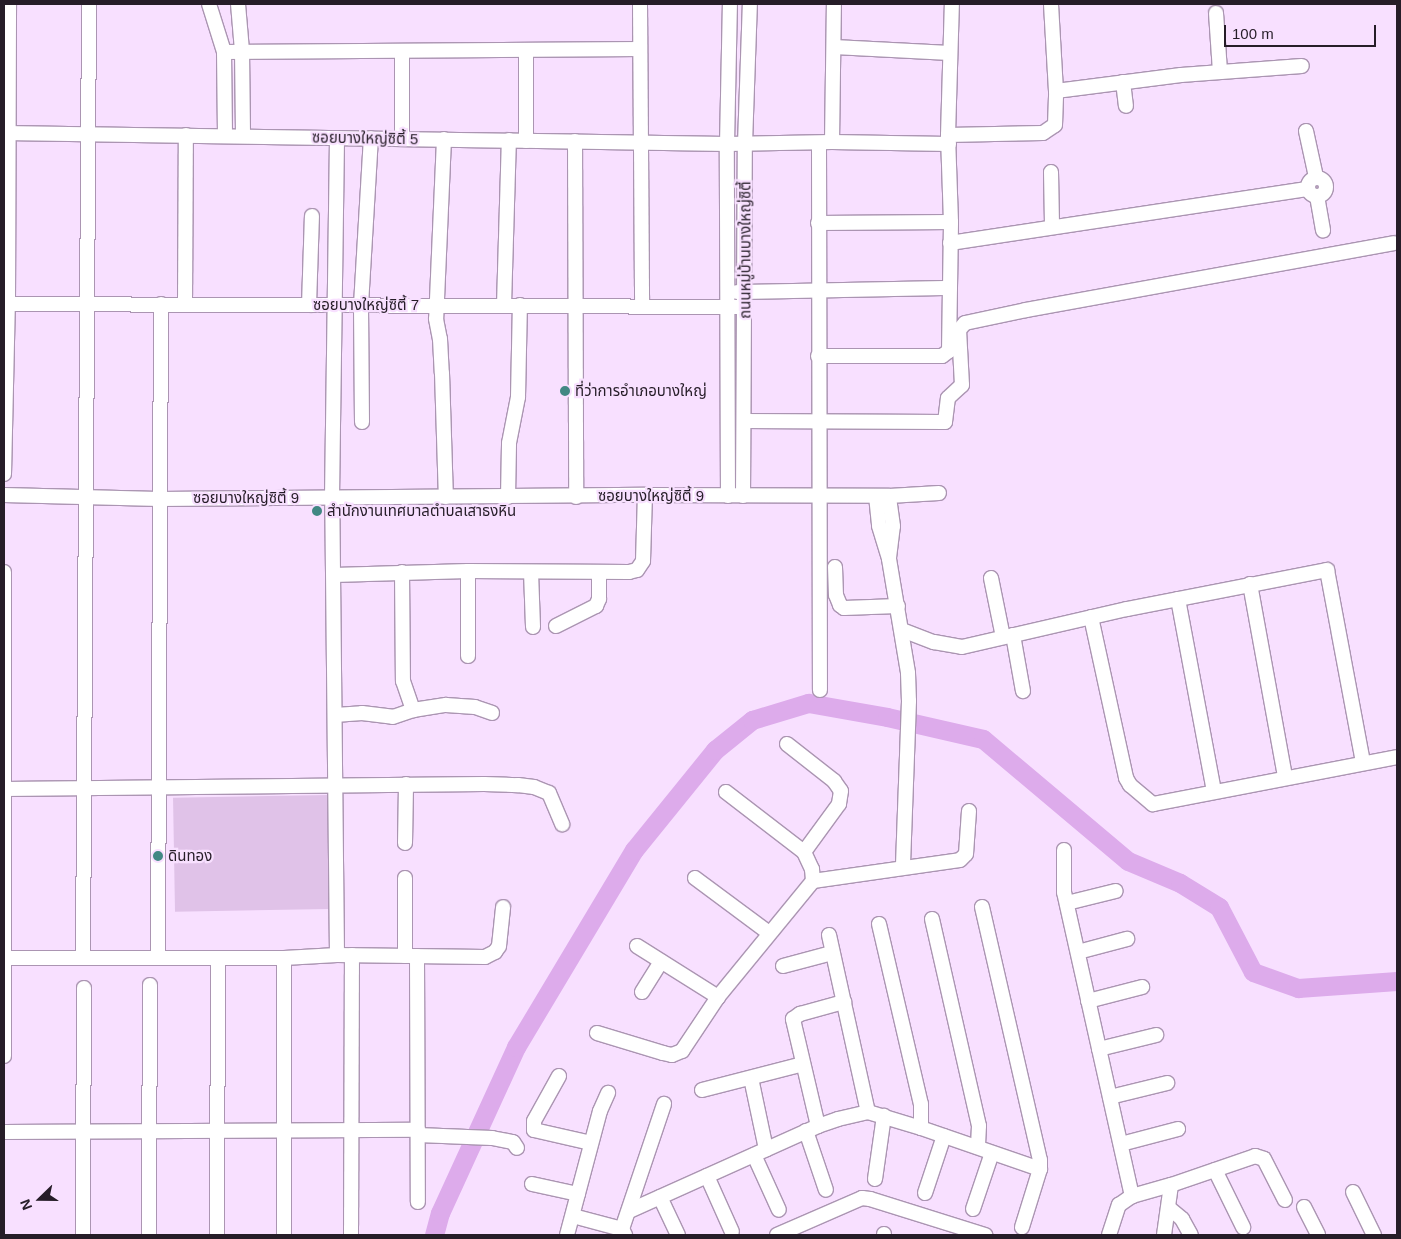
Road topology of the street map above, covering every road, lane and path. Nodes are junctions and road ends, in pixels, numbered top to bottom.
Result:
1 (8, 4) edge
2 (89, 4) edge
3 (209, 4) edge
4 (238, 4) edge
5 (640, 4) edge
6 (730, 4) edge
7 (750, 4) edge
8 (834, 4) edge
9 (952, 4) edge
10 (1051, 4) edge
11 (1216, 13) dead end
12 (834, 47) junction
13 (640, 49) junction
14 (242, 51) junction
15 (402, 51) junction
16 (526, 51) junction
17 (224, 52) junction
18 (950, 53) junction
19 (1302, 66) dead end
20 (1220, 72) junction
21 (1123, 82) junction
22 (1056, 91) junction
23 (1126, 106) dead end
24 (1306, 131) dead end
25 (6, 134) edge
26 (89, 134) junction
27 (186, 136) junction
28 (225, 136) junction
29 (243, 136) junction
30 (337, 138) junction
31 (371, 138) junction
32 (402, 139) junction
33 (444, 139) junction
34 (509, 140) junction
35 (948, 140) junction
36 (526, 141) junction
37 (575, 141) junction
38 (640, 142) junction
39 (825, 143) junction
40 (727, 144) junction
41 (746, 144) junction
42 (1051, 172) dead end
43 (1312, 192) junction
44 (312, 216) dead end
45 (951, 222) junction
46 (818, 223) junction
47 (1052, 226) junction
48 (1323, 230) dead end
49 (950, 242) junction
50 (1394, 243) dead end
51 (950, 288) junction
52 (819, 291) junction
53 (729, 292) junction
54 (745, 292) junction
55 (6, 304) edge
56 (88, 304) junction
57 (161, 304) junction
58 (185, 304) junction
59 (309, 305) junction
60 (336, 305) junction
61 (361, 305) junction
62 (436, 305) junction
63 (504, 305) junction
64 (520, 305) junction
65 (574, 306) junction
66 (642, 306) junction
67 (728, 306) junction
68 (744, 307) junction
69 (818, 356) junction
70 (744, 421) junction
71 (818, 421) junction
72 (362, 422) dead end
73 (4, 474) edge
74 (939, 493) dead end
75 (4, 495) edge
76 (84, 495) junction
77 (645, 495) junction
78 (728, 496) junction
79 (743, 496) junction
80 (818, 496) junction
81 (883, 496) junction
82 (332, 497) junction
83 (446, 497) junction
84 (508, 497) junction
85 (576, 497) junction
86 (159, 498) junction
87 (835, 567) dead end
88 (468, 571) junction
89 (4, 572) edge
90 (402, 572) junction
91 (531, 572) junction
92 (600, 572) junction
93 (334, 575) junction
94 (991, 578) dead end
95 (1250, 584) junction
96 (1178, 599) junction
97 (898, 606) junction
98 (1091, 617) junction
99 (556, 626) dead end
100 (533, 627) dead end
101 (902, 630) junction
102 (1008, 636) junction
103 (468, 656) dead end
104 (820, 690) dead end
105 (1023, 691) dead end
106 (413, 710) junction
107 (492, 713) dead end
108 (334, 714) junction
109 (787, 744) dead end
110 (1397, 757) edge
111 (1363, 763) junction
112 (1285, 778) junction
113 (406, 784) junction
114 (335, 785) junction
115 (158, 787) junction
116 (84, 788) junction
117 (4, 789) edge
118 (726, 792) dead end
119 (1214, 792) junction
120 (969, 811) dead end
121 (562, 824) dead end
122 (405, 843) dead end
123 (1064, 850) dead end
124 (804, 852) junction
125 (904, 867) junction
126 (405, 878) dead end
127 (694, 878) dead end
128 (813, 881) junction
129 (1116, 891) dead end
130 (1067, 903) junction
131 (982, 907) dead end
132 (503, 908) dead end
133 (932, 919) dead end
134 (879, 924) dead end
135 (769, 933) junction
136 (829, 935) dead end
137 (1126, 939) dead end
138 (637, 946) dead end
139 (1078, 952) junction
140 (832, 953) junction
141 (337, 955) junction
142 (352, 955) junction
143 (411, 956) junction
144 (4, 958) edge
145 (84, 958) junction
146 (158, 958) junction
147 (218, 958) junction
148 (284, 958) junction
149 (661, 961) junction
150 (784, 966) dead end
151 (150, 985) dead end
152 (1142, 987) dead end
153 (84, 988) dead end
154 (642, 992) dead end
155 (718, 997) junction
156 (1088, 1001) junction
157 (844, 1002) junction
158 (597, 1033) dead end
159 (1156, 1035) dead end
160 (1099, 1049) junction
161 (4, 1056) edge
162 (803, 1064) junction
163 (559, 1076) dead end
164 (751, 1078) junction
165 (1167, 1083) dead end
166 (702, 1090) dead end
167 (608, 1093) dead end
168 (1110, 1097) junction
169 (664, 1104) dead end
170 (868, 1112) junction
171 (884, 1116) junction
172 (921, 1128) junction
173 (812, 1129) junction
174 (1178, 1129) dead end
175 (352, 1130) junction
176 (4, 1132) edge
177 (84, 1132) junction
178 (150, 1132) junction
179 (217, 1132) junction
180 (285, 1132) junction
181 (418, 1132) junction
182 (944, 1136) junction
183 (591, 1143) junction
184 (1121, 1144) junction
185 (978, 1147) junction
186 (517, 1148) dead end
187 (766, 1149) junction
188 (992, 1153) junction
189 (754, 1156) junction
190 (1040, 1170) junction
191 (1215, 1170) junction
192 (707, 1176) junction
193 (875, 1178) dead end
194 (532, 1184) dead end
195 (1171, 1185) junction
196 (826, 1190) dead end
197 (1353, 1192) dead end
198 (925, 1193) dead end
199 (578, 1194) junction
200 (1132, 1196) junction
201 (660, 1198) junction
202 (1285, 1200) dead end
203 (418, 1202) dead end
204 (1304, 1207) dead end
205 (1169, 1208) junction
206 (973, 1209) dead end
207 (779, 1210) dead end
208 (629, 1211) junction
209 (573, 1216) junction
210 (1022, 1227) dead end
211 (1243, 1227) dead end
212 (623, 1232) edge
213 (732, 1232) dead end
214 (83, 1235) edge
215 (149, 1235) edge
216 (217, 1235) edge
217 (284, 1235) edge
218 (351, 1235) edge
219 (567, 1235) edge
220 (678, 1235) edge
221 (776, 1235) edge
222 (985, 1235) edge
223 (1109, 1235) edge
224 (1164, 1235) edge
225 (1191, 1235) edge
226 (1318, 1235) edge
227 (1374, 1235) edge

1 - 25 street
2 - 26 street
3 - 17 street
4 - 14 street
5 - 13 street
6 - 40 street, ถนนหมู่บ้านบางใหญ่ซิตี้
7 - 41 street, ถนนหมู่บ้านบางใหญ่ซิตี้
8 - 12 street
9 - 18 street
10 - 22 street
11 - 20 street
12 - 18 street
12 - 39 street
13 - 16 street
13 - 38 street
14 - 15 street
14 - 17 street
14 - 29 street
15 - 16 street
15 - 32 street
16 - 36 street
17 - 28 street
18 - 35 street
19 - 20 street
20 - 21 street
21 - 22 street
21 - 23 street
22 - 35 street, ซอยบางใหญ่ซิตี้ 5
24 - 43 street
25 - 26 street, ซอยบางใหญ่ซิตี้ 5
25 - 55 street
26 - 27 street, ซอยบางใหญ่ซิตี้ 5
26 - 56 street
27 - 28 street, ซอยบางใหญ่ซิตี้ 5
27 - 58 street
28 - 29 street, ซอยบางใหญ่ซิตี้ 5
29 - 30 street, ซอยบางใหญ่ซิตี้ 5
30 - 31 street, ซอยบางใหญ่ซิตี้ 5
30 - 60 street
31 - 32 street, ซอยบางใหญ่ซิตี้ 5
31 - 61 street
32 - 33 street, ซอยบางใหญ่ซิตี้ 5
33 - 34 street, ซอยบางใหญ่ซิตี้ 5
33 - 62 street
34 - 36 street, ซอยบางใหญ่ซิตี้ 5
34 - 63 street
35 - 39 street, ซอยบางใหญ่ซิตี้ 5
35 - 45 street
36 - 37 street, ซอยบางใหญ่ซิตี้ 5
37 - 38 street, ซอยบางใหญ่ซิตี้ 5
37 - 65 street
38 - 40 street, ซอยบางใหญ่ซิตี้ 5
38 - 66 street
39 - 41 street, ซอยบางใหญ่ซิตี้ 5
39 - 46 street
40 - 41 street, ซอยบางใหญ่ซิตี้ 5
40 - 53 street, ถนนหมู่บ้านบางใหญ่ซิตี้
41 - 54 street, ถนนหมู่บ้านบางใหญ่ซิตี้
42 - 47 street
43 - 47 street
43 - 48 street
44 - 59 street
45 - 46 street
45 - 49 street
46 - 52 street
47 - 49 street
49 - 51 street
50 - 71 street
51 - 52 street
51 - 69 street
52 - 54 street
52 - 69 street
53 - 54 street
53 - 67 street, ถนนหมู่บ้านบางใหญ่ซิตี้
54 - 68 street, ถนนหมู่บ้านบางใหญ่ซิตี้
55 - 56 street, ซอยบางใหญ่ซิตี้ 7
55 - 73 street
56 - 57 street, ซอยบางใหญ่ซิตี้ 7
56 - 76 street
57 - 58 street, ซอยบางใหญ่ซิตี้ 7
57 - 86 street
58 - 59 street, ซอยบางใหญ่ซิตี้ 7
59 - 60 street, ซอยบางใหญ่ซิตี้ 7
60 - 61 street, ซอยบางใหญ่ซิตี้ 7
60 - 82 street
61 - 62 street, ซอยบางใหญ่ซิตี้ 7
61 - 72 street
62 - 63 street, ซอยบางใหญ่ซิตี้ 7
62 - 83 street
63 - 64 street, ซอยบางใหญ่ซิตี้ 7
64 - 65 street, ซอยบางใหญ่ซิตี้ 7
64 - 84 street
65 - 66 street, ซอยบางใหญ่ซิตี้ 7
65 - 85 street
66 - 67 street, ซอยบางใหญ่ซิตี้ 7
67 - 68 street, ซอยบางใหญ่ซิตี้ 7
67 - 78 street, ถนนหมู่บ้านบางใหญ่ซิตี้
68 - 70 street, ถนนหมู่บ้านบางใหญ่ซิตี้
69 - 71 street
70 - 71 street
70 - 79 street, ถนนหมู่บ้านบางใหญ่ซิตี้
71 - 80 street
74 - 81 street, ซอยบางใหญ่ซิตี้ 9
75 - 76 street, ซอยบางใหญ่ซิตี้ 9
76 - 86 street, ซอยบางใหญ่ซิตี้ 9
76 - 116 street
77 - 78 street, ซอยบางใหญ่ซิตี้ 9
77 - 85 street, ซอยบางใหญ่ซิตี้ 9
77 - 92 street
78 - 79 street, ซอยบางใหญ่ซิตี้ 9
79 - 80 street, ซอยบางใหญ่ซิตี้ 9
80 - 81 street, ซอยบางใหญ่ซิตี้ 9
80 - 104 street
81 - 97 street
82 - 83 street, ซอยบางใหญ่ซิตี้ 9
82 - 86 street, ซอยบางใหญ่ซิตี้ 9
82 - 93 street
83 - 84 street, ซอยบางใหญ่ซิตี้ 9
84 - 85 street, ซอยบางใหญ่ซิตี้ 9
86 - 115 street
87 - 97 street
88 - 90 street
88 - 91 street
88 - 103 street
89 - 117 street
90 - 93 street
90 - 106 street
91 - 92 street
91 - 100 street
92 - 99 street
93 - 108 street
94 - 102 street
95 - 96 street
95 - 111 street
95 - 112 street
96 - 98 street
96 - 119 street
97 - 101 street
98 - 102 street
98 - 119 street
101 - 102 street
101 - 125 street
102 - 105 street
106 - 107 street
106 - 108 street
108 - 114 street
109 - 124 street
110 - 111 street
111 - 112 street
112 - 119 street
113 - 114 street
113 - 121 street
113 - 122 street
114 - 115 street
114 - 141 street
115 - 116 street
115 - 146 street
116 - 117 street
116 - 145 street
117 - 144 street
118 - 124 street
120 - 125 street
123 - 130 street
124 - 128 street
125 - 128 street
126 - 143 street
127 - 135 street
128 - 135 street
129 - 130 street
130 - 139 street
131 - 190 street
132 - 143 street
133 - 185 street
134 - 172 street
135 - 155 street
136 - 140 street
137 - 139 street
138 - 149 street
139 - 156 street
140 - 150 street
140 - 157 street
141 - 142 street
141 - 148 street
142 - 143 street
142 - 175 street
143 - 181 street
144 - 145 street
144 - 161 street
145 - 146 street
146 - 147 street
147 - 148 street
147 - 179 street
148 - 180 street
149 - 154 street
149 - 155 street
151 - 178 street
152 - 156 street
153 - 177 street
155 - 158 street
156 - 160 street
157 - 162 street
157 - 170 street
159 - 160 street
160 - 168 street
162 - 164 street
162 - 173 street
163 - 183 street
164 - 166 street
164 - 187 street
165 - 168 street
167 - 183 street
168 - 184 street
169 - 208 street
170 - 171 street
170 - 173 street
171 - 172 street
171 - 193 street
172 - 182 street
173 - 187 street
173 - 196 street
174 - 184 street
175 - 180 street
175 - 181 street
175 - 218 street
176 - 177 street
177 - 178 street
177 - 214 street
178 - 179 street
178 - 215 street
179 - 180 street
179 - 216 street
180 - 217 street
181 - 186 street
181 - 203 street
182 - 185 street
182 - 198 street
183 - 199 street
184 - 200 street
185 - 188 street
187 - 189 street
188 - 190 street
188 - 206 street
189 - 192 street
189 - 207 street
190 - 210 street
191 - 195 street
191 - 202 street
191 - 211 street
192 - 201 street
192 - 213 street
194 - 199 street
195 - 200 street
195 - 205 street
197 - 227 street
199 - 209 street
200 - 223 street
201 - 208 street
201 - 220 street
204 - 226 street
205 - 224 street
205 - 225 street
208 - 212 street
209 - 212 street
209 - 219 street
221 - 222 street

